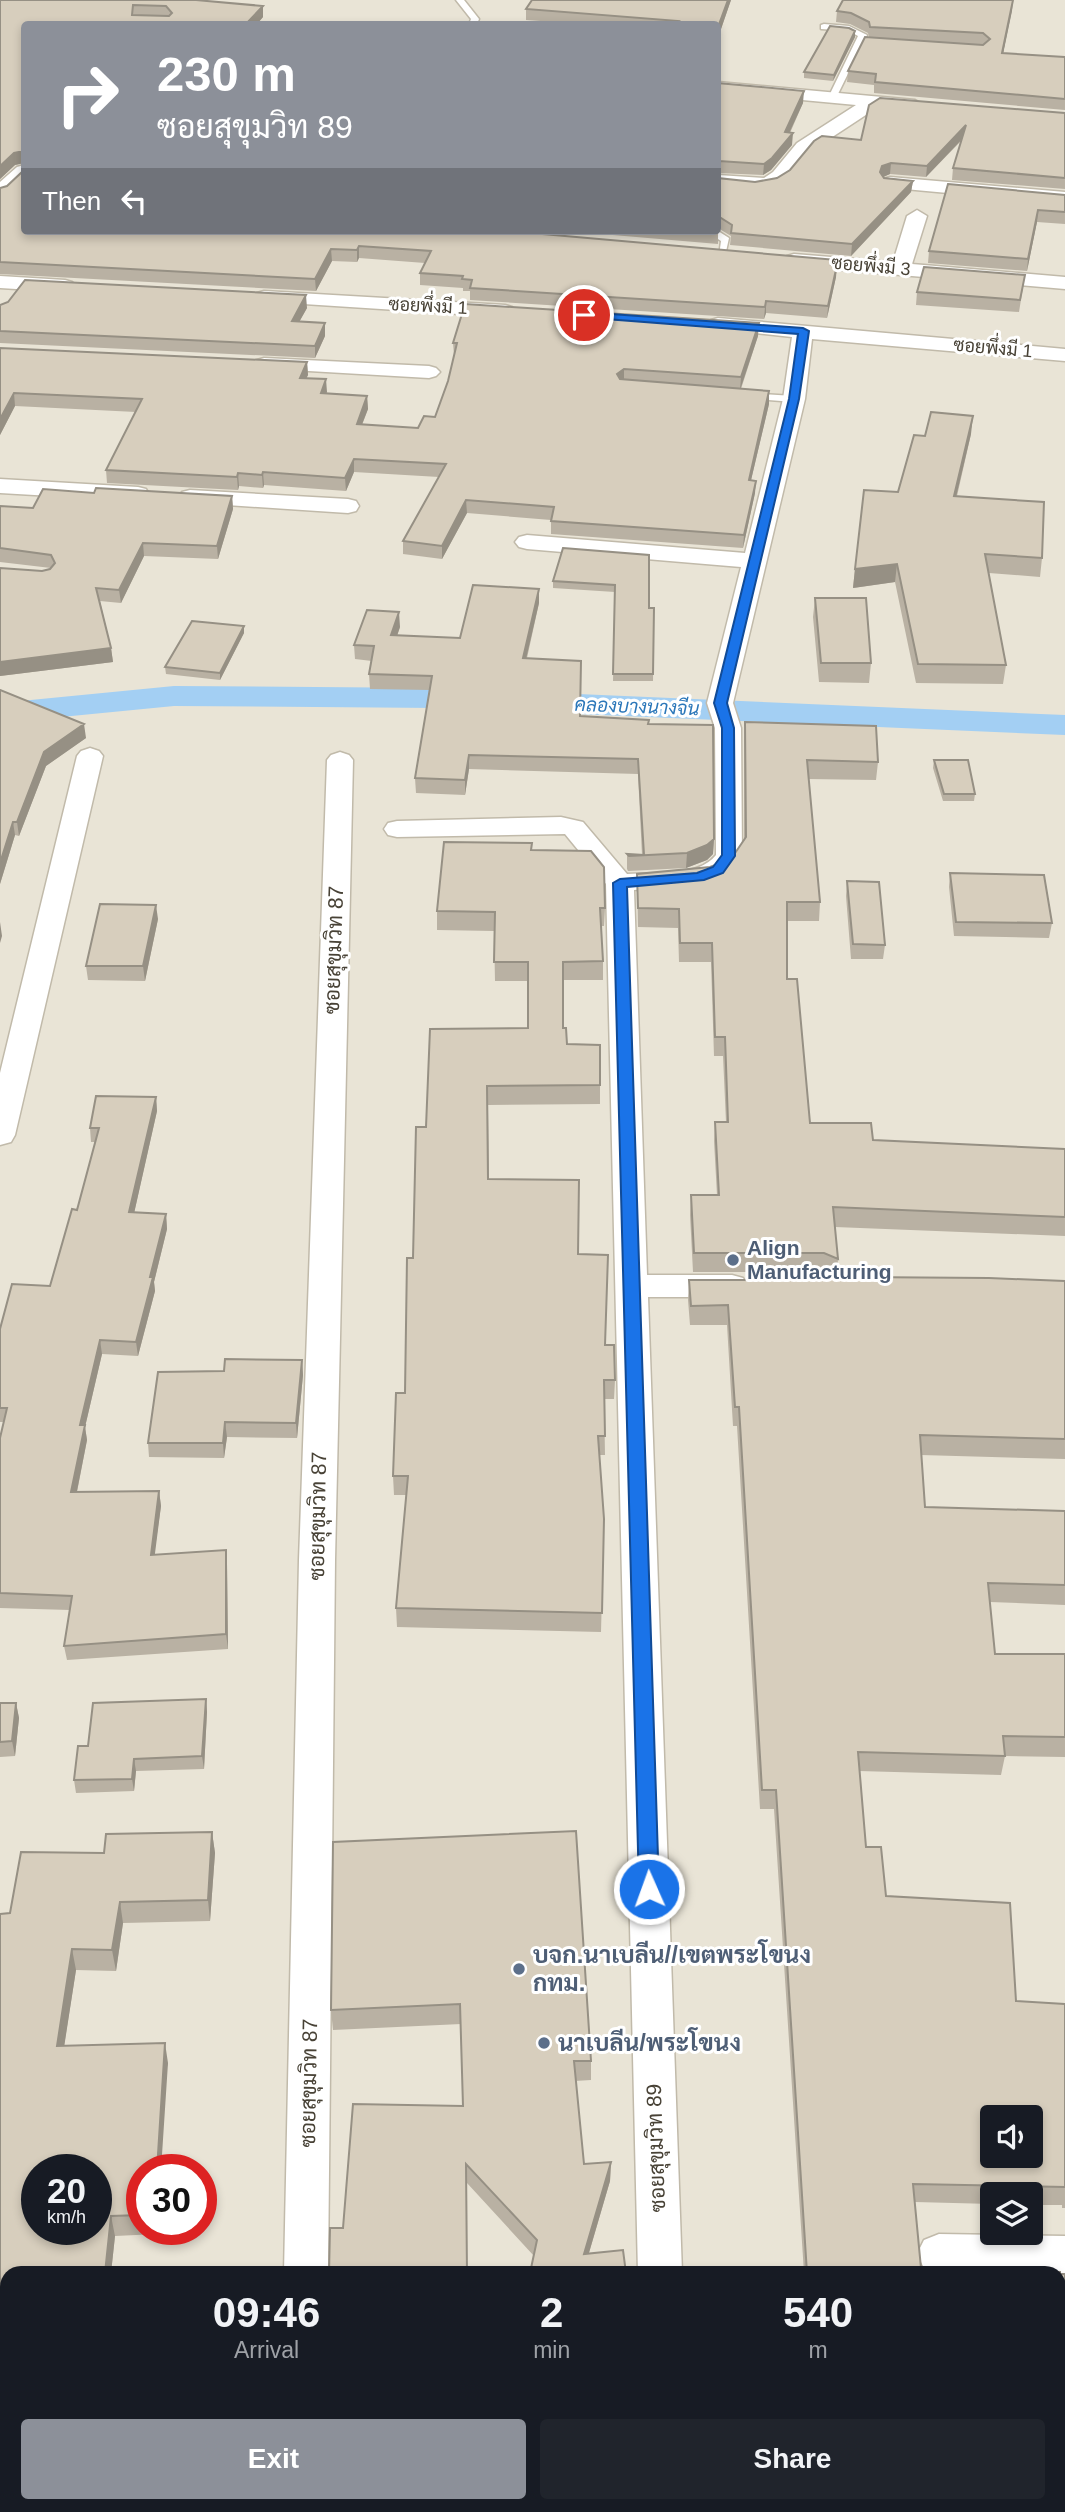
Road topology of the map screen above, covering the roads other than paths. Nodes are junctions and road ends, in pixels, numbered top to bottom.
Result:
1 (460, 0) edge
2 (474, 21) edge
3 (824, 27) dead end
4 (861, 42) junction
5 (874, 43) edge
6 (721, 87) edge
7 (832, 98) junction
8 (873, 102) junction
9 (928, 107) edge
10 (721, 181) edge
11 (890, 183) edge
12 (1065, 198) edge
13 (917, 216) dead end
14 (718, 235) edge
15 (696, 251) edge
16 (722, 254) junction
17 (748, 256) edge
18 (774, 258) edge
19 (901, 269) junction
20 (1065, 283) edge
21 (87, 287) edge
22 (8, 288) edge
23 (239, 296) edge
24 (527, 312) edge
25 (704, 322) edge
26 (803, 331) junction
27 (1065, 355) edge
28 (249, 364) edge
29 (429, 372) dead end
30 (741, 396) edge
31 (794, 399) junction
32 (0, 486) edge
33 (348, 506) dead end
34 (527, 542) dead end
35 (755, 561) junction
36 (90, 757) dead end
37 (340, 760) dead end
38 (397, 829) dead end
39 (620, 883) junction
40 (0, 1135) edge
41 (632, 1286) junction
42 (768, 1286) edge
43 (939, 2253) dead end
44 (1065, 2256) edge
45 (306, 2266) edge
46 (660, 2266) edge

1 - 2 lane
3 - 4 lane
4 - 5 lane
4 - 7 lane
6 - 7 street
7 - 8 street
8 - 9 street
8 - 10 street
11 - 12 street
13 - 19 street
14 - 16 lane
15 - 16 street
16 - 17 street
18 - 19 street, ซอยพึ่งมี 3
19 - 20 street, ซอยพึ่งมี 3
21 - 22 street
23 - 24 street, ซอยพึ่งมี 1
25 - 26 street, ซอยพึ่งมี 1
26 - 27 street, ซอยพึ่งมี 1
26 - 31 street
28 - 29 street
30 - 31 lane
31 - 35 street
32 - 33 street
34 - 35 street
35 - 39 street
36 - 40 street
37 - 45 street, ซอยสุขุมวิท 87
38 - 39 street
39 - 41 street, ซอยสุขุมวิท 89
41 - 42 street
41 - 46 street, ซอยสุขุมวิท 89
43 - 44 street

